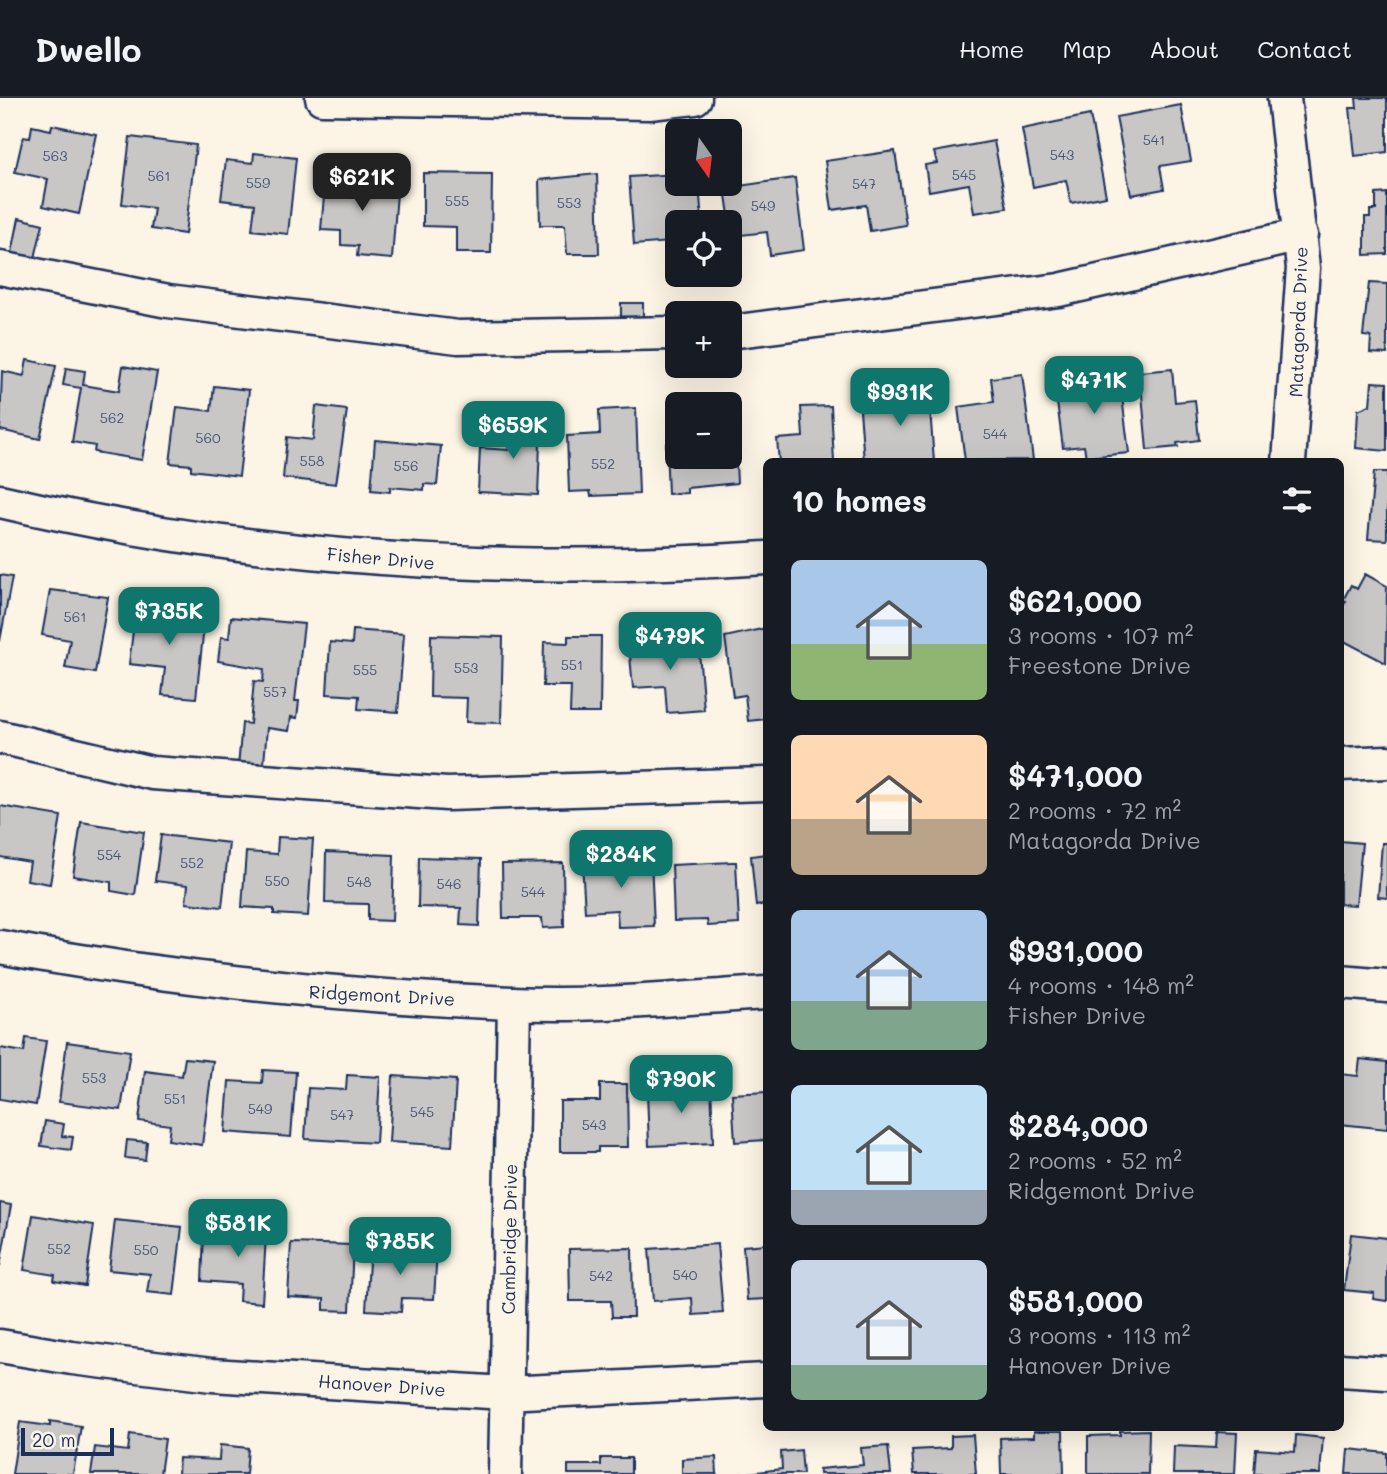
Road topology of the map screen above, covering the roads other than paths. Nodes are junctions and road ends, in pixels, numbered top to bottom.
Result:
1 (322, 98) edge
2 (695, 98) edge
3 (1284, 98) edge
4 (1301, 235) junction
5 (0, 268) edge
6 (742, 330) edge
7 (665, 333) edge
8 (1289, 458) edge
9 (0, 501) edge
10 (763, 558) edge
11 (0, 737) edge
12 (1387, 762) edge
13 (1344, 764) edge
14 (763, 784) edge
15 (0, 947) edge
16 (1344, 982) edge
17 (1387, 986) edge
18 (763, 993) edge
19 (514, 1003) junction
20 (0, 1346) edge
21 (1344, 1370) edge
22 (1387, 1373) edge
23 (763, 1380) edge
24 (505, 1393) junction
25 (505, 1474) edge

1 - 2 street
3 - 4 street, Matagorda Drive
4 - 6 street
4 - 8 street, Matagorda Drive
5 - 7 street
9 - 10 street, Fisher Drive
11 - 14 street
12 - 13 street
15 - 19 street, Ridgemont Drive
16 - 17 street
18 - 19 street, Ridgemont Drive
19 - 24 street, Cambridge Drive
20 - 24 street, Hanover Drive
21 - 22 street
23 - 24 street, Hanover Drive
24 - 25 street, Cambridge Drive

